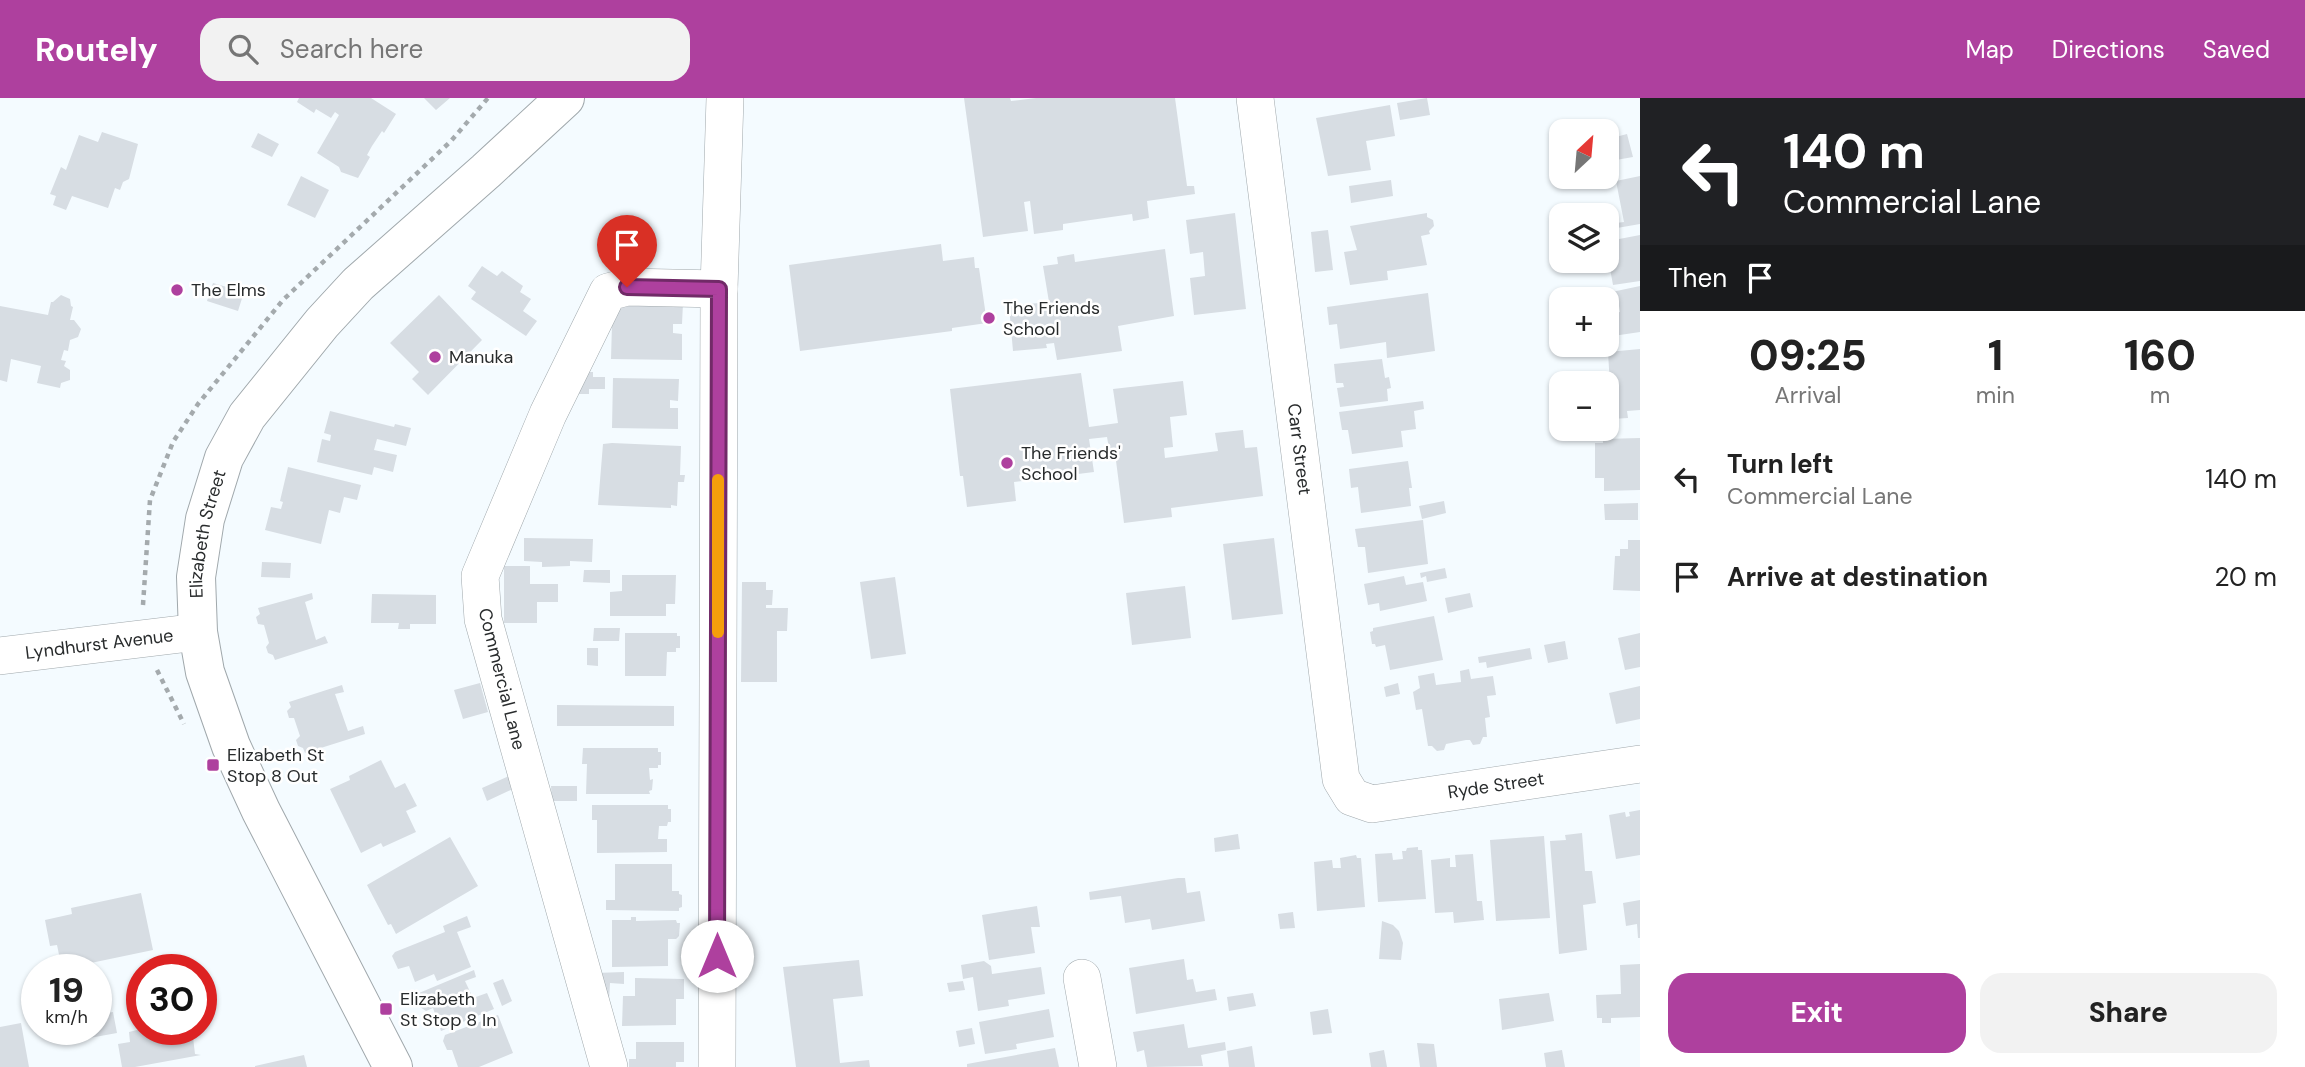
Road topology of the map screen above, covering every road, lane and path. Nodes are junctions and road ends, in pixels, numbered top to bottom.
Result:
1 (488, 98) edge
2 (565, 98) edge
3 (724, 98) edge
4 (1255, 98) edge
5 (719, 289) junction
6 (198, 632) junction
7 (141, 639) junction
8 (0, 656) edge
9 (184, 724) dead end
10 (1640, 764) edge
11 (1352, 797) joint
12 (1083, 978) dead end
13 (393, 1067) edge
14 (609, 1067) edge
15 (717, 1067) edge
16 (1098, 1067) edge

1 - 7 path
2 - 6 main road, Elizabeth Street
3 - 5 street
4 - 11 street, Carr Street
5 - 14 street, Commercial Lane
5 - 15 street
6 - 7 street, Lyndhurst Avenue
6 - 13 main road, Elizabeth Street
7 - 8 street, Lyndhurst Avenue
7 - 9 path
10 - 11 street, Ryde Street
12 - 16 street

